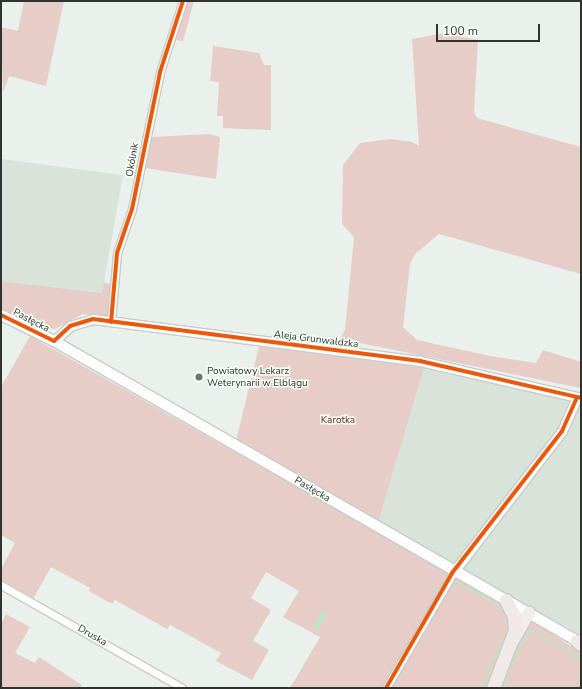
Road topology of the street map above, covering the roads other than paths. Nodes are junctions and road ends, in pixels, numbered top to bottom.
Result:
1 (183, 1) edge
2 (1, 315) edge
3 (111, 322) junction
4 (54, 341) junction
5 (579, 397) edge
6 (455, 570) junction
7 (1, 585) edge
8 (506, 600) junction
9 (529, 613) junction
10 (512, 642) junction
11 (580, 643) edge
12 (182, 688) edge
13 (386, 688) edge
14 (492, 688) edge

1 - 3 street, Okólnik
2 - 4 main road, Pasłęcka
3 - 4 street, Aleja Grunwaldzka
3 - 5 street, Aleja Grunwaldzka
4 - 6 main road, Pasłęcka
5 - 6 street
6 - 8 main road, Pasłęcka
6 - 13 street
7 - 12 street, Druska
8 - 9 main road, Pasłęcka
8 - 10 highway
9 - 10 highway
9 - 11 main road, Pasłęcka
10 - 14 highway

